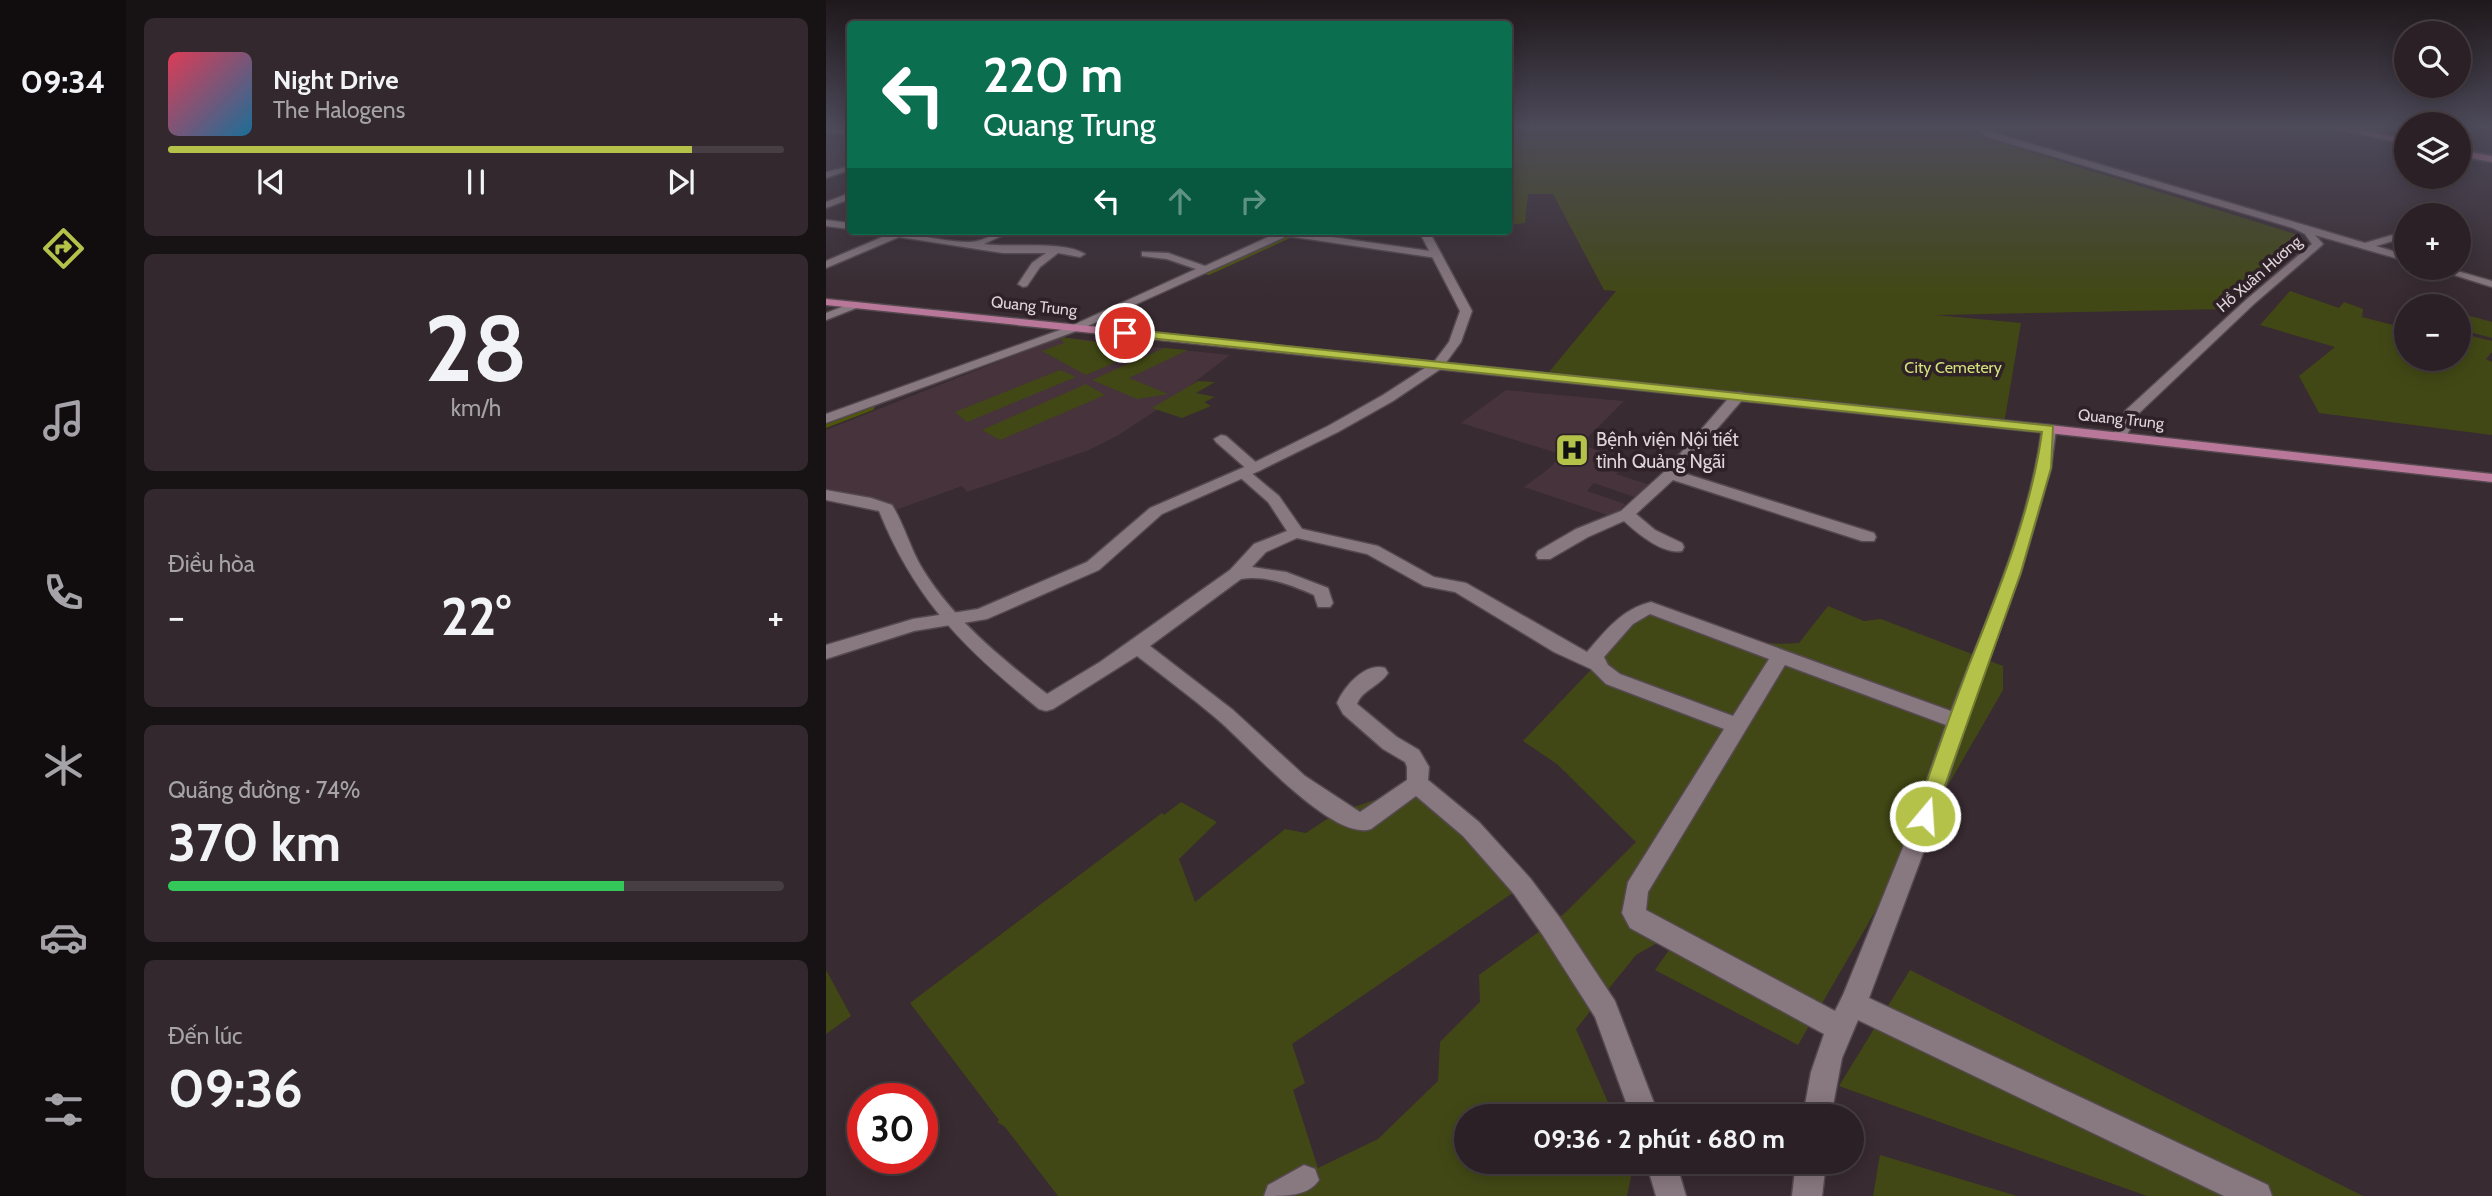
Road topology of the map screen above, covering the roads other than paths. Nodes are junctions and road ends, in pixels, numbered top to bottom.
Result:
1 (2154, 184) edge
2 (847, 197) edge
3 (826, 205) edge
4 (826, 223) edge
5 (847, 226) edge
6 (2296, 226) junction
7 (893, 235) edge
8 (917, 235) edge
9 (997, 235) edge
10 (1289, 235) edge
11 (1298, 235) edge
12 (1426, 235) edge
13 (2394, 238) edge
14 (972, 245) junction
15 (2365, 246) junction
16 (1053, 250) junction
17 (1080, 254) dead end
18 (1146, 254) dead end
19 (2394, 254) edge
20 (1437, 255) junction
21 (826, 265) edge
22 (1205, 269) junction
23 (2471, 278) edge
24 (1023, 284) dead end
25 (2492, 284) edge
26 (826, 302) edge
27 (855, 305) junction
28 (826, 317) edge
29 (1075, 328) junction
30 (1438, 365) junction
31 (1738, 396) junction
32 (826, 419) edge
33 (2049, 429) junction
34 (2120, 436) junction
35 (1221, 439) dead end
36 (1248, 470) junction
37 (1670, 474) junction
38 (2492, 478) edge
39 (826, 495) edge
40 (1627, 514) junction
41 (1296, 533) junction
42 (1868, 537) dead end
43 (1676, 547) dead end
44 (1544, 555) dead end
45 (1236, 574) junction
46 (1324, 603) dead end
47 (949, 621) junction
48 (1137, 646) junction
49 (826, 652) edge
50 (1779, 658) junction
51 (1597, 664) junction
52 (1378, 673) dead end
53 (1957, 721) junction
54 (1737, 726) junction
55 (1418, 784) junction
56 (1845, 1015) junction
57 (1641, 1104) edge
58 (1818, 1104) edge
59 (1665, 1174) edge
60 (1810, 1174) edge
61 (1671, 1196) edge
62 (1807, 1196) edge
63 (2257, 1196) edge

1 - 6 street, Hồ Xuân Hương
2 - 3 street
4 - 5 street
6 - 15 street
6 - 34 street, Hồ Xuân Hương
7 - 21 street
8 - 14 street
9 - 14 street
10 - 22 street
11 - 20 street
12 - 20 street
13 - 15 street
14 - 16 street
15 - 19 street
16 - 17 street
16 - 24 street
18 - 22 street
20 - 30 street
22 - 29 street
23 - 25 street
26 - 27 main road, Quang Trung
27 - 28 street
27 - 29 main road, Quang Trung
29 - 30 main road, Quang Trung
29 - 32 street
30 - 31 main road, Quang Trung
30 - 36 street
31 - 33 main road, Quang Trung
31 - 37 street
33 - 34 main road, Quang Trung
33 - 53 street
34 - 38 main road, Quang Trung
35 - 36 street
36 - 41 street
36 - 47 street
37 - 40 street
37 - 42 street
39 - 47 street
40 - 43 street
40 - 44 street
41 - 45 street
41 - 51 street
45 - 46 street
45 - 48 street
47 - 48 street
47 - 49 street
48 - 55 street
50 - 51 street
50 - 53 street
50 - 54 street
51 - 54 street
52 - 55 street
53 - 56 street
54 - 56 street
55 - 57 street
56 - 58 street
56 - 63 street
59 - 61 street
60 - 62 street

